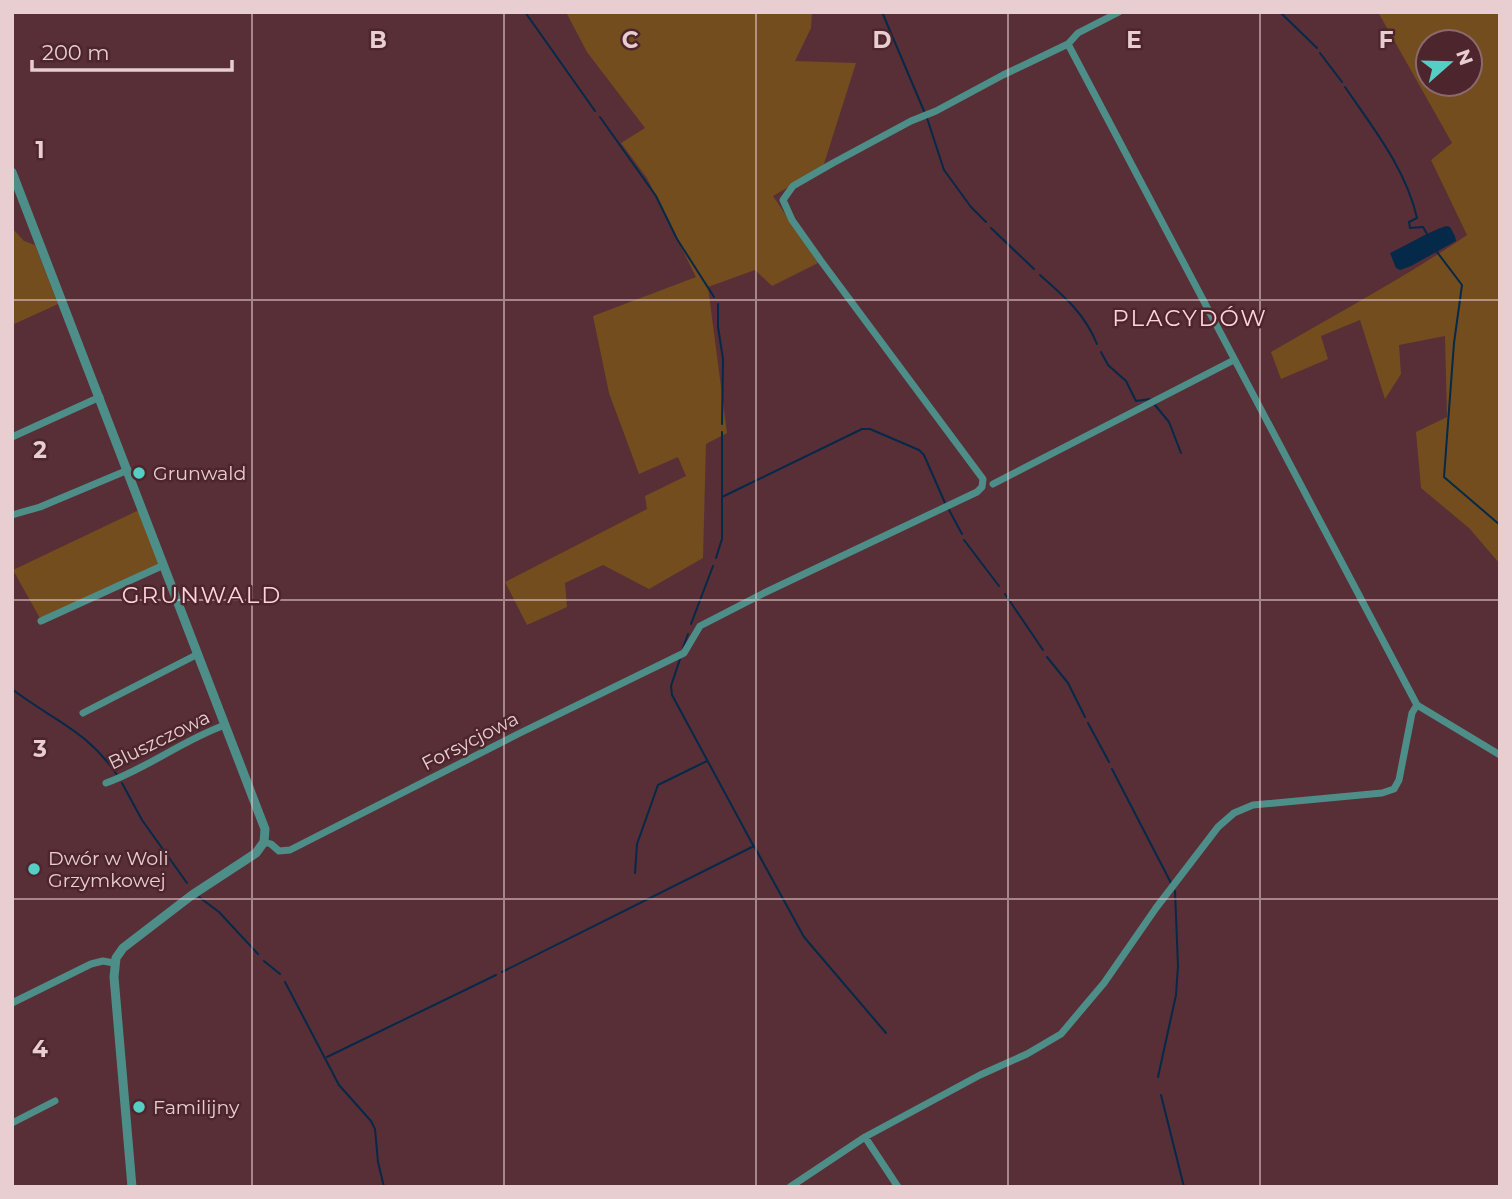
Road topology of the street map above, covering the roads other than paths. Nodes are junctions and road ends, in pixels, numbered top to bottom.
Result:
1 (1119, 12) edge
2 (1068, 44) junction
3 (12, 172) edge
4 (1234, 360) junction
5 (100, 397) junction
6 (12, 437) edge
7 (128, 470) junction
8 (993, 484) dead end
9 (12, 515) edge
10 (164, 565) junction
11 (41, 621) dead end
12 (198, 654) junction
13 (1417, 705) junction
14 (83, 713) dead end
15 (225, 724) junction
16 (1500, 755) edge
17 (106, 783) dead end
18 (264, 842) junction
19 (114, 963) junction
20 (12, 1003) edge
21 (55, 1101) dead end
22 (12, 1124) edge
23 (865, 1137) junction
24 (132, 1187) edge
25 (790, 1187) edge
26 (898, 1187) edge

1 - 2 street
2 - 4 street
2 - 18 street, Forsycjowa
3 - 5 street
4 - 8 street
4 - 13 street
5 - 6 street
5 - 7 street
7 - 9 street
7 - 10 street
10 - 11 street
10 - 12 street
12 - 14 street
12 - 15 street
13 - 16 street
13 - 23 street
15 - 17 street, Bluszczowa
15 - 18 street
18 - 19 street
19 - 20 street
19 - 24 street
21 - 22 street
23 - 25 street
23 - 26 street

